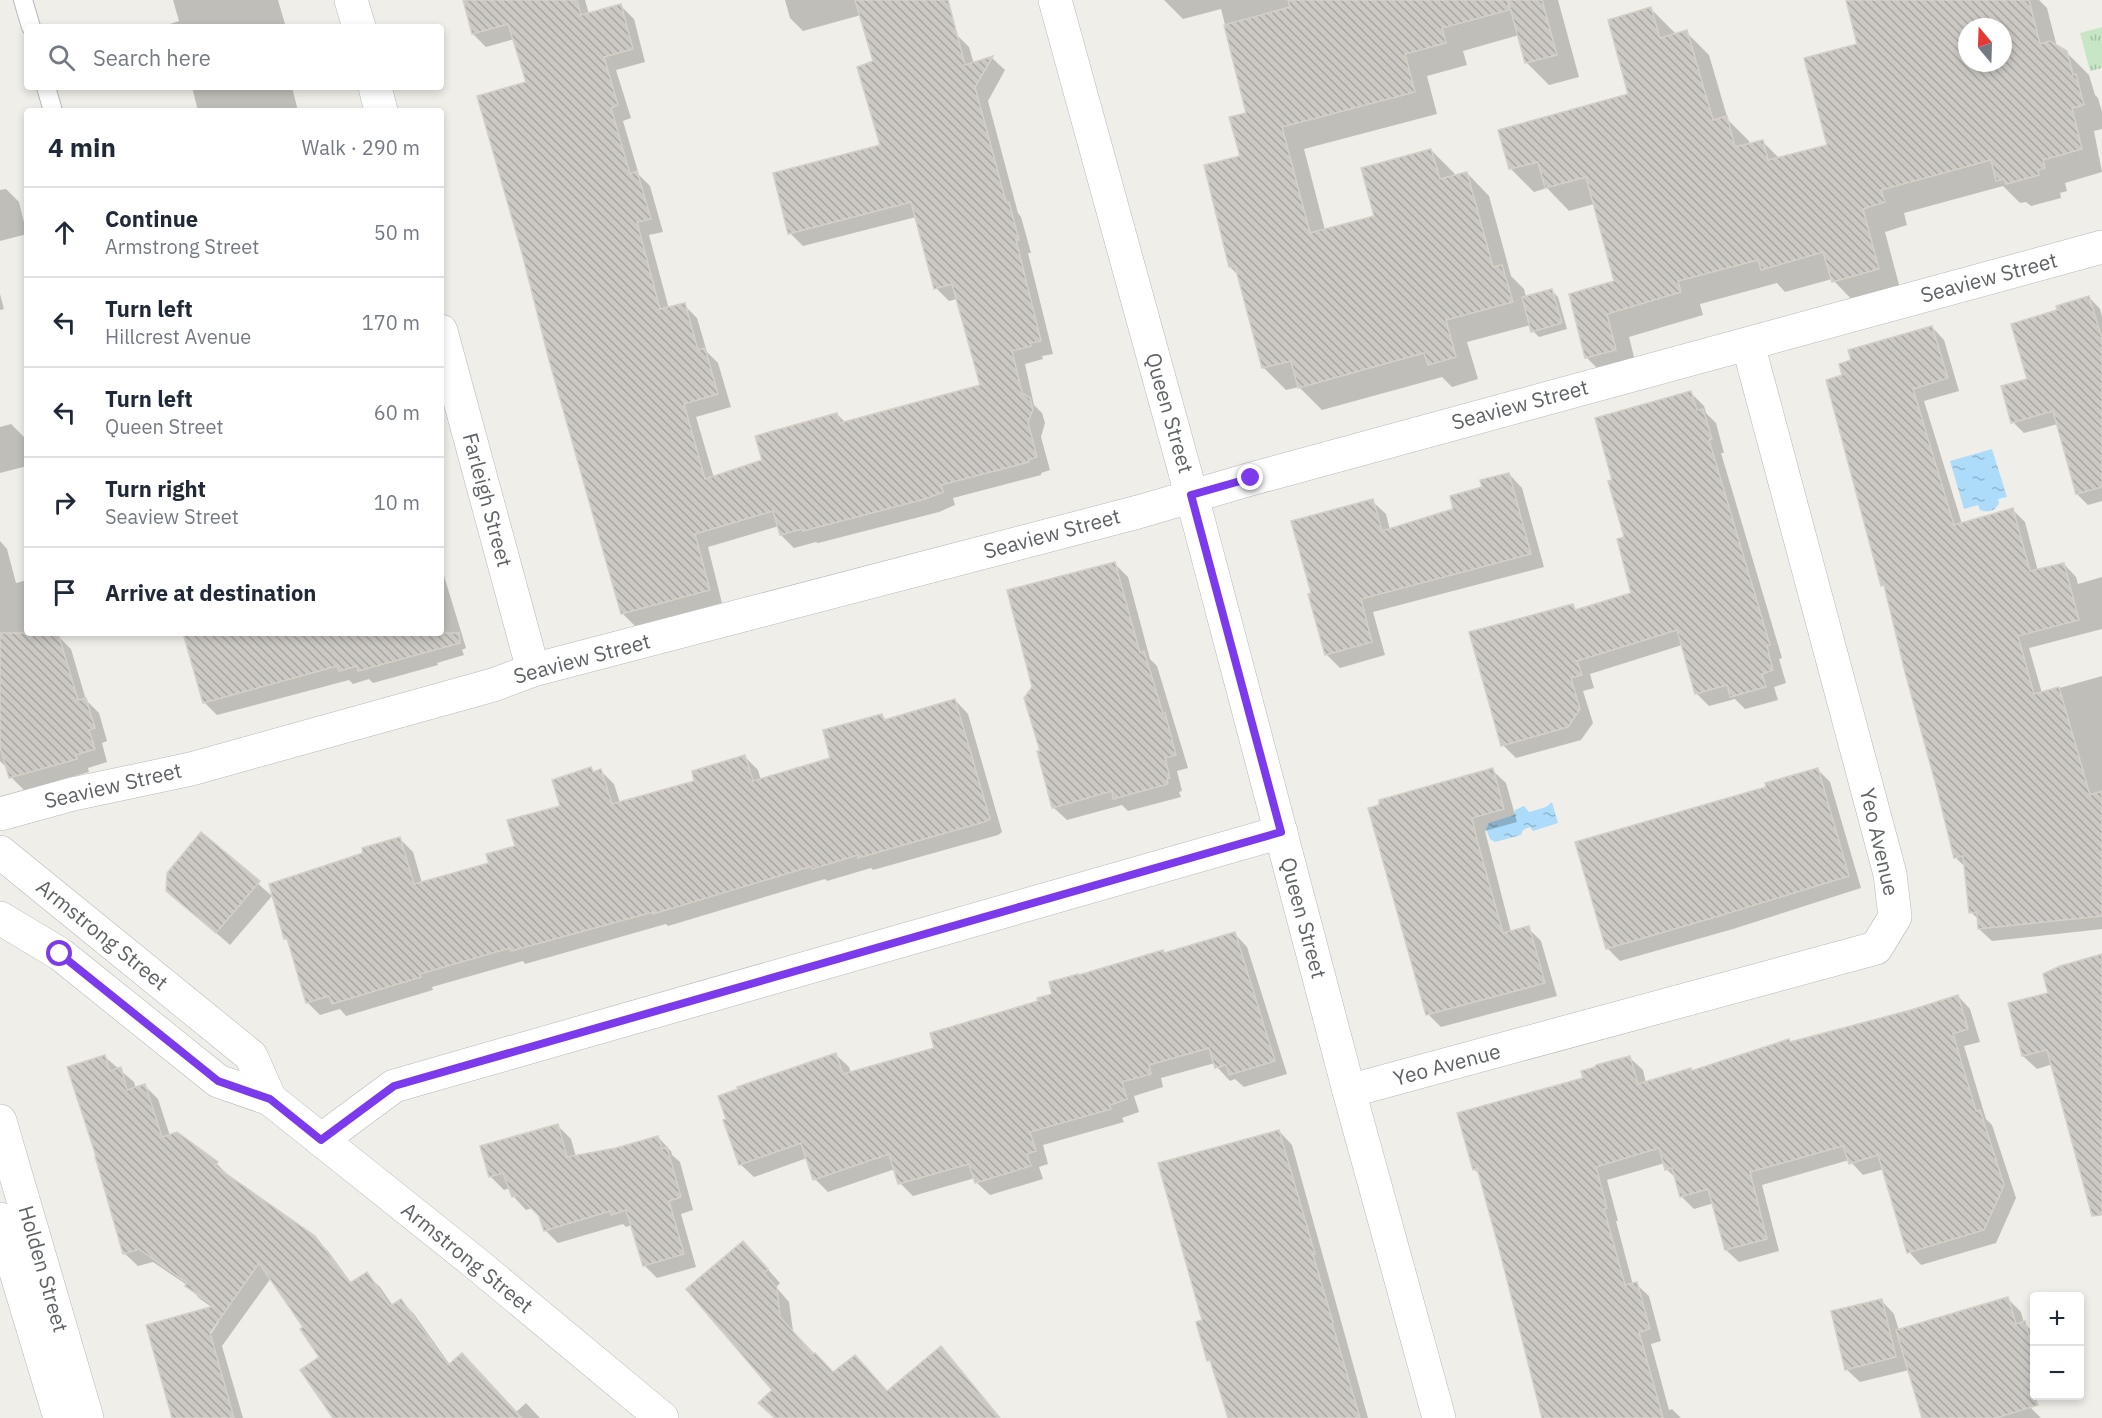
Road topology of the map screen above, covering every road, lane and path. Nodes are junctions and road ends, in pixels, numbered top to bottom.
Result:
1 (23, 0) edge
2 (351, 0) edge
3 (1055, 0) edge
4 (30, 24) edge
5 (358, 24) edge
6 (47, 90) edge
7 (376, 90) edge
8 (52, 108) edge
9 (380, 108) edge
10 (2102, 247) edge
11 (444, 342) edge
12 (1748, 344) junction
13 (1191, 495) junction
14 (533, 670) junction
15 (0, 814) edge
16 (1281, 832) junction
17 (0, 852) edge
18 (0, 859) edge
19 (0, 871) edge
20 (0, 918) edge
21 (1349, 1091) junction
22 (270, 1099) junction
23 (0, 1120) edge
24 (321, 1140) junction
25 (0, 1219) edge
26 (60, 1418) edge
27 (87, 1418) edge
28 (662, 1418) edge
29 (1439, 1418) edge

1 - 4 lane
2 - 5 street
3 - 13 street, Queen Street
6 - 8 lane
7 - 9 street
10 - 12 street, Seaview Street
11 - 14 street, Farleigh Street
12 - 13 street, Seaview Street
12 - 21 street, Yeo Avenue
13 - 14 street, Seaview Street
13 - 16 street, Queen Street
14 - 15 street, Seaview Street
16 - 21 street, Queen Street
16 - 24 street
17 - 22 street, Armstrong Street
18 - 19 street
20 - 22 street, Armstrong Street
21 - 29 street, Queen Street
22 - 24 street, Armstrong Street
23 - 27 street, Holden Street
24 - 28 street, Armstrong Street
25 - 26 street, Holden Street

